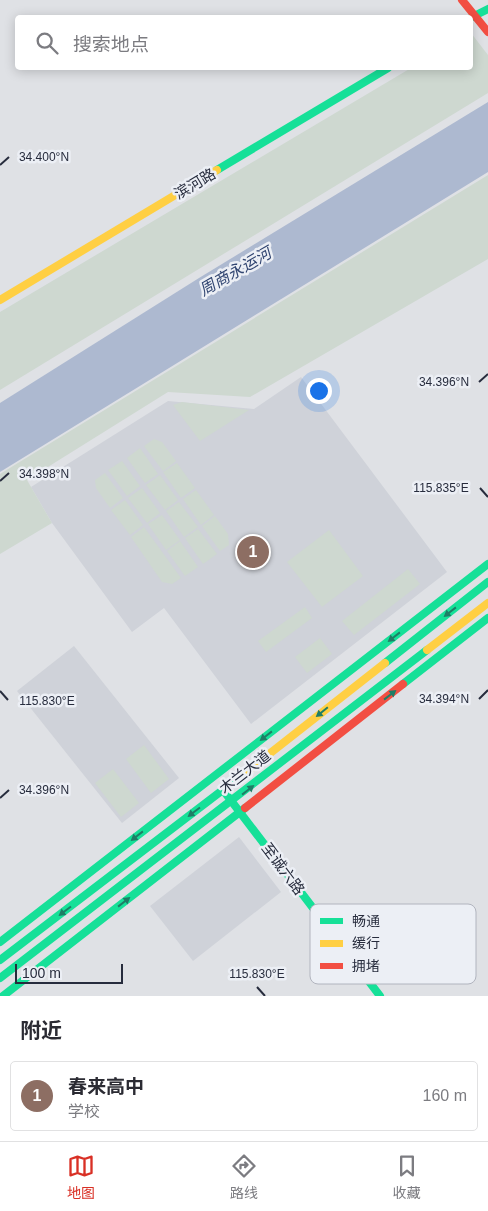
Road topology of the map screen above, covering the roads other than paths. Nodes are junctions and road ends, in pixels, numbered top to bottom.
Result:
1 (462, 0) edge
2 (488, 9) edge
3 (472, 15) edge
4 (473, 17) edge
5 (488, 32) edge
6 (385, 70) edge
7 (0, 300) edge
8 (488, 564) edge
9 (488, 582) edge
10 (488, 603) edge
11 (488, 618) edge
12 (223, 790) junction
13 (232, 802) junction
14 (240, 812) junction
15 (310, 904) edge
16 (0, 942) edge
17 (0, 960) edge
18 (0, 978) edge
19 (371, 984) edge
20 (2, 996) edge
21 (380, 996) edge

1 - 3 main road
2 - 4 main road
4 - 5 main road
6 - 7 main road, 滨河路
8 -> 16 main road
9 -> 12 main road, 木兰大道
13 -> 10 main road, 木兰大道
14 -> 11 main road
12 - 13 main road, 至诚六路
12 -> 17 main road, 木兰大道
13 - 14 main road, 至诚六路
13 - 18 main road, 木兰大道
14 - 15 main road, 至诚六路
20 -> 14 main road
19 - 21 main road, 至诚六路

